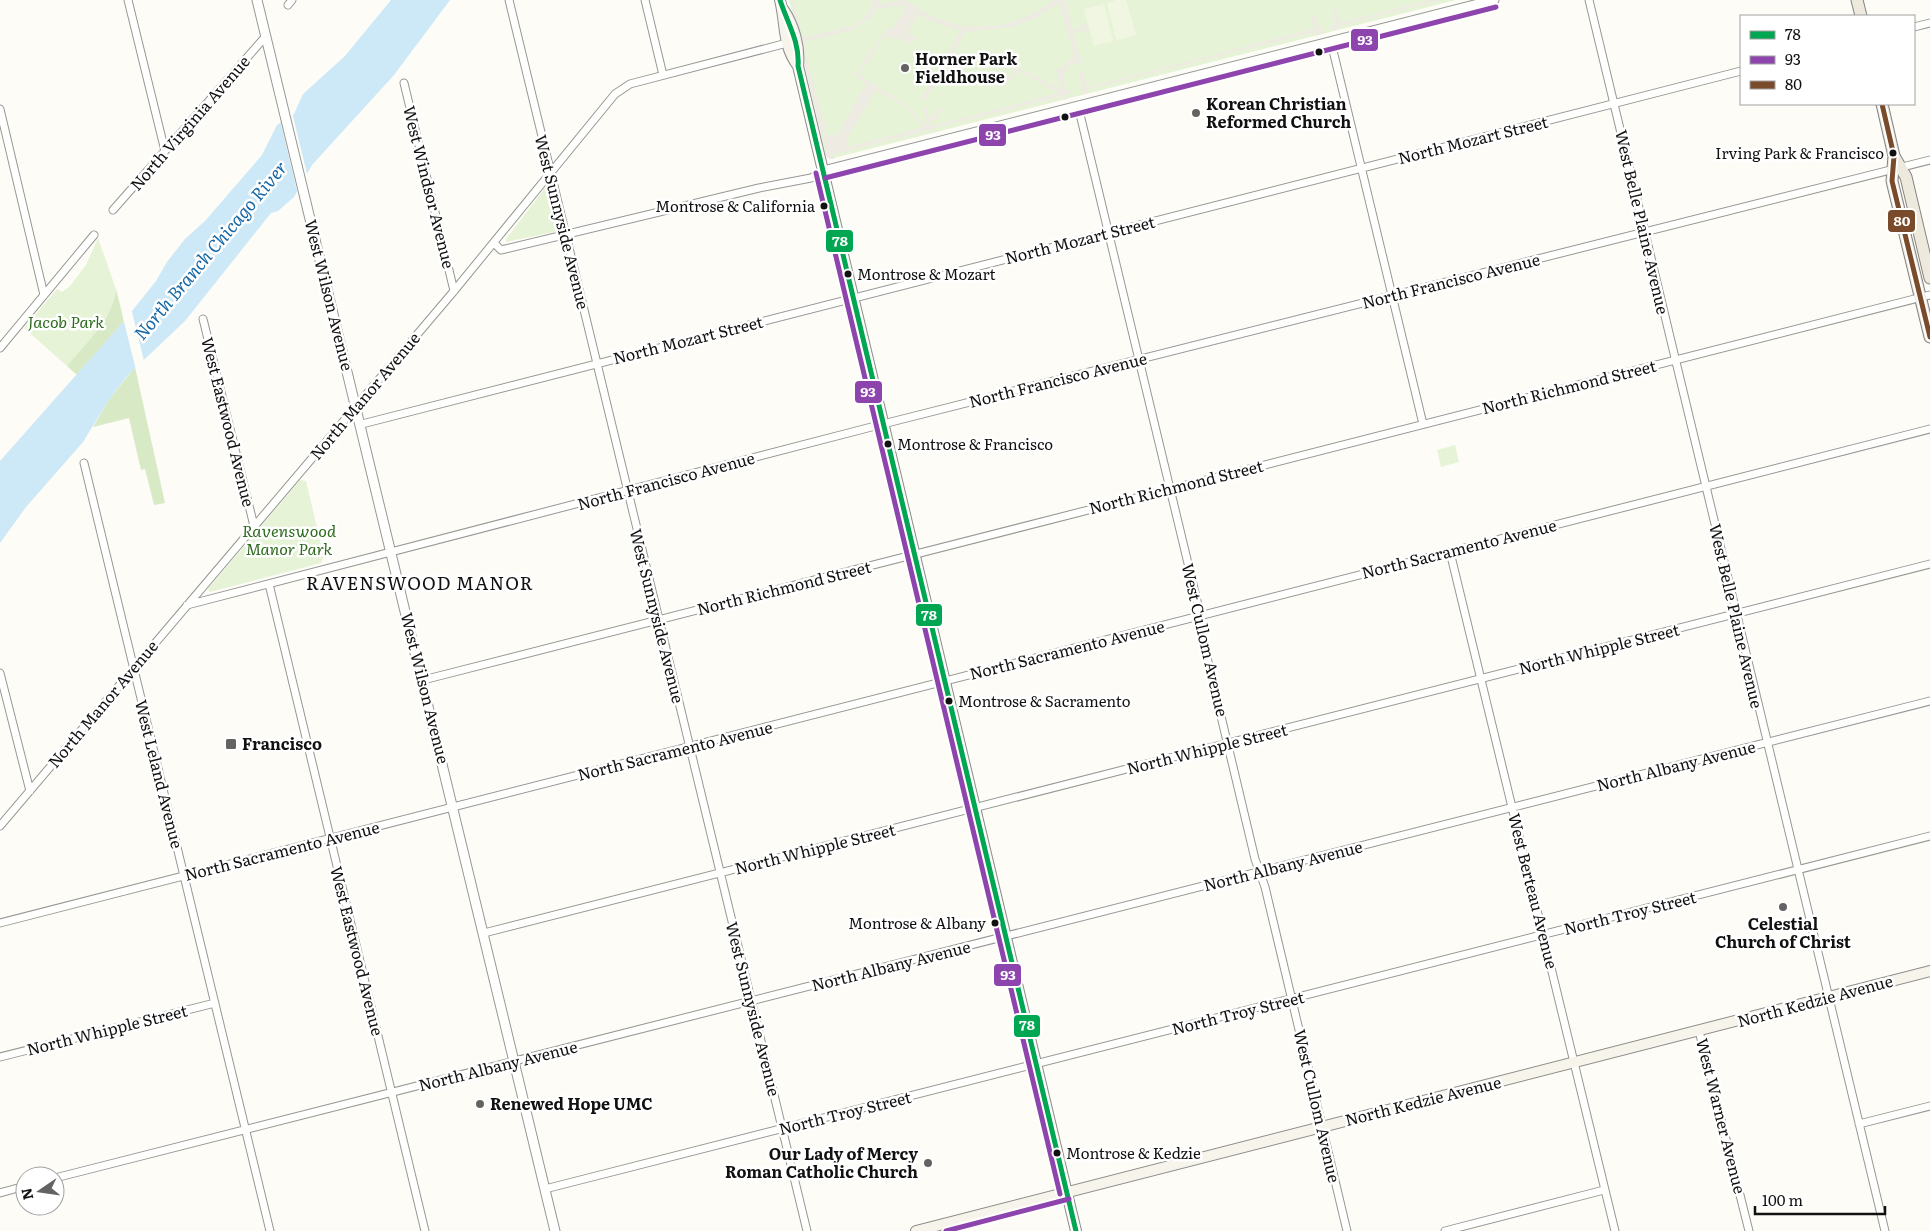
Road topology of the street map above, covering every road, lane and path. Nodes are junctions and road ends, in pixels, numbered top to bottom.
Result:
1 (128, 0) edge
2 (257, 0) edge
3 (509, 0) edge
4 (645, 0) edge
5 (1494, 0) edge
6 (1589, 0) edge
7 (1857, 0) edge
8 (782, 5) edge
9 (1860, 15) edge
10 (1930, 23) edge
11 (1915, 27) edge
12 (266, 36) junction
13 (1331, 42) junction
14 (785, 46) junction
15 (798, 66) junction
16 (1740, 71) edge
17 (663, 75) junction
18 (404, 84) dead end
19 (1614, 104) junction
20 (1882, 105) edge
21 (1078, 106) junction
22 (0, 110) edge
23 (165, 151) junction
24 (1930, 160) edge
25 (1361, 168) junction
26 (1897, 169) junction
27 (823, 171) junction
28 (550, 172) junction
29 (113, 210) dead end
30 (1108, 232) junction
31 (1645, 232) junction
32 (94, 235) dead end
33 (566, 235) junction
34 (494, 243) junction
35 (1930, 278) edge
36 (454, 291) junction
37 (44, 296) junction
38 (1392, 296) junction
39 (1925, 296) edge
40 (853, 298) junction
41 (203, 319) dead end
42 (1930, 337) edge
43 (0, 348) edge
44 (1139, 360) junction
45 (1675, 360) junction
46 (596, 364) junction
47 (357, 405) junction
48 (362, 424) junction
49 (883, 424) junction
50 (1423, 424) junction
51 (1930, 429) edge
52 (84, 463) dead end
53 (1705, 486) junction
54 (1170, 489) junction
55 (627, 491) junction
56 (254, 526) junction
57 (392, 552) junction
58 (1450, 552) junction
59 (914, 554) junction
60 (1930, 564) edge
61 (269, 584) junction
62 (187, 605) junction
63 (1736, 614) junction
64 (1199, 616) junction
65 (658, 620) junction
66 (133, 668) junction
67 (0, 673) edge
68 (423, 680) junction
69 (1481, 680) junction
70 (944, 682) junction
71 (1930, 702) edge
72 (1766, 743) junction
73 (1228, 744) junction
74 (689, 747) junction
75 (30, 791) junction
76 (454, 807) junction
77 (1513, 808) junction
78 (975, 809) junction
79 (0, 826) edge
80 (1930, 836) edge
81 (330, 839) junction
82 (1797, 870) junction
83 (1260, 872) junction
84 (720, 873) junction
85 (184, 876) junction
86 (0, 923) edge
87 (484, 933) junction
88 (1544, 935) junction
89 (1006, 937) junction
90 (1930, 971) edge
91 (1827, 998) junction
92 (1291, 999) junction
93 (751, 1002) junction
94 (215, 1003) junction
95 (1699, 1031) junction
96 (0, 1057) edge
97 (515, 1062) junction
98 (1573, 1063) junction
99 (1036, 1064) junction
100 (392, 1093) junction
101 (1930, 1106) edge
102 (1859, 1124) junction
103 (1322, 1127) junction
104 (782, 1129) junction
105 (246, 1130) junction
106 (65, 1175) edge
107 (15, 1188) edge
108 (545, 1190) junction
109 (1604, 1190) junction
110 (0, 1192) edge
111 (1066, 1192) junction
112 (270, 1231) edge
113 (425, 1231) edge
114 (555, 1231) edge
115 (807, 1231) edge
116 (916, 1231) edge
117 (1076, 1231) edge
118 (1347, 1231) edge
119 (1445, 1231) edge
120 (1615, 1231) edge
121 (1750, 1231) edge
122 (1885, 1231) edge

1 - 23 street
2 - 12 street, West Wilson Avenue
3 - 28 street, West Sunnyside Avenue
4 - 17 street
5 - 13 street
6 - 19 street, West Belle Plaine Avenue
7 - 9 main road
8 - 14 main road
8 - 15 main road
10 - 11 street
12 - 23 street, North Virginia Avenue
12 - 47 street, West Wilson Avenue
13 - 21 street
13 - 25 street
14 - 15 main road
14 - 17 street, North Manor Avenue
15 - 27 main road
16 - 19 street, North Mozart Street
17 - 28 street, North Manor Avenue
18 - 36 street, West Windsor Avenue
19 - 25 street, North Mozart Street
19 - 31 street, West Belle Plaine Avenue
20 - 26 main road
21 - 27 street
21 - 30 street, West Cullom Avenue
22 - 37 street
23 - 29 street, North Virginia Avenue
24 - 26 street, North Francisco Avenue
25 - 30 street, North Mozart Street
25 - 38 street
26 - 31 street, North Francisco Avenue
26 - 35 main road
26 - 39 main road
27 - 33 street
27 - 40 main road
28 - 33 street, West Sunnyside Avenue
28 - 34 street, North Manor Avenue
30 - 40 street, North Mozart Street
30 - 44 street, West Cullom Avenue
31 - 38 street, North Francisco Avenue
31 - 45 street, West Belle Plaine Avenue
32 - 37 street
33 - 34 street
33 - 46 street, West Sunnyside Avenue
34 - 36 street, North Manor Avenue
36 - 47 street, North Manor Avenue
37 - 43 street
38 - 44 street, North Francisco Avenue
38 - 50 street
39 - 42 main road
39 - 45 street, North Richmond Street
40 - 46 street, North Mozart Street
40 - 49 main road
41 - 56 street, West Eastwood Avenue
44 - 49 street, North Francisco Avenue
44 - 54 street, West Cullom Avenue
45 - 50 street, North Richmond Street
45 - 53 street, West Belle Plaine Avenue
46 - 48 street, North Mozart Street
46 - 55 street, West Sunnyside Avenue
47 - 48 street, West Wilson Avenue
47 - 56 street, North Manor Avenue
48 - 57 street, West Wilson Avenue
49 - 55 street, North Francisco Avenue
49 - 59 main road
50 - 54 street, North Richmond Street
51 - 53 street, North Sacramento Avenue
52 - 66 street, West Leland Avenue
53 - 58 street, North Sacramento Avenue
53 - 63 street, West Belle Plaine Avenue
54 - 59 street, North Richmond Street
54 - 64 street, West Cullom Avenue
55 - 57 street, North Francisco Avenue
55 - 65 street, West Sunnyside Avenue
56 - 62 street, North Manor Avenue
57 - 61 street, North Francisco Avenue
57 - 68 street, West Wilson Avenue
58 - 64 street, North Sacramento Avenue
58 - 69 street, West Berteau Avenue
59 - 65 street, North Richmond Street
59 - 70 main road
60 - 63 street, North Whipple Street
61 - 62 street, North Francisco Avenue
61 - 81 street, West Eastwood Avenue
62 - 66 street, North Manor Avenue
63 - 69 street, North Whipple Street
63 - 72 street, West Belle Plaine Avenue
64 - 70 street, North Sacramento Avenue
64 - 73 street, West Cullom Avenue
65 - 68 street, North Richmond Street
65 - 74 street, West Sunnyside Avenue
66 - 75 street, North Manor Avenue
66 - 85 street, West Leland Avenue
67 - 75 street
68 - 76 street, West Wilson Avenue
69 - 73 street, North Whipple Street
69 - 77 street, West Berteau Avenue
70 - 74 street, North Sacramento Avenue
70 - 78 main road
71 - 72 street, North Albany Avenue
72 - 77 street, North Albany Avenue
72 - 82 street, West Belle Plaine Avenue
73 - 78 street, North Whipple Street
73 - 83 street, West Cullom Avenue
74 - 76 street, North Sacramento Avenue
74 - 84 street, West Sunnyside Avenue
75 - 79 street, North Manor Avenue
76 - 81 street, North Sacramento Avenue
76 - 87 street, West Wilson Avenue
77 - 83 street, North Albany Avenue
77 - 88 street, West Berteau Avenue
78 - 84 street, North Whipple Street
78 - 89 main road
80 - 82 street, North Troy Street
81 - 85 street, North Sacramento Avenue
81 - 100 street, West Eastwood Avenue
82 - 88 street, North Troy Street
82 - 91 street, West Belle Plaine Avenue
83 - 89 street, North Albany Avenue
83 - 92 street, West Cullom Avenue
84 - 87 street, North Whipple Street
84 - 93 street, West Sunnyside Avenue
85 - 86 street, North Sacramento Avenue
85 - 94 street, West Leland Avenue
87 - 97 street, West Wilson Avenue
88 - 92 street, North Troy Street
88 - 98 street, West Berteau Avenue
89 - 93 street, North Albany Avenue
89 - 99 main road
90 - 91 main road, North Kedzie Avenue
91 - 95 main road, North Kedzie Avenue
91 - 102 street, West Belle Plaine Avenue
92 - 99 street, North Troy Street
92 - 103 street, West Cullom Avenue
93 - 97 street, North Albany Avenue
93 - 104 street, West Sunnyside Avenue
94 - 96 street, North Whipple Street
94 - 105 street, West Leland Avenue
95 - 98 main road, North Kedzie Avenue
95 - 121 street, West Warner Avenue
97 - 100 street, North Albany Avenue
97 - 108 street, West Wilson Avenue
98 - 103 main road, North Kedzie Avenue
98 - 109 street, West Berteau Avenue
99 - 104 street, North Troy Street
99 - 111 main road
100 - 105 street, North Albany Avenue
100 - 113 street, West Eastwood Avenue
101 - 102 street
102 - 122 street, West Belle Plaine Avenue
103 - 111 main road, North Kedzie Avenue
103 - 118 street, West Cullom Avenue
104 - 108 street, North Troy Street
104 - 115 street, West Sunnyside Avenue
105 - 106 street, North Albany Avenue
105 - 112 street, West Leland Avenue
107 - 110 street
108 - 114 street, West Wilson Avenue
109 - 119 street
109 - 120 street, West Berteau Avenue
111 - 116 main road, North Kedzie Avenue
111 - 117 main road

